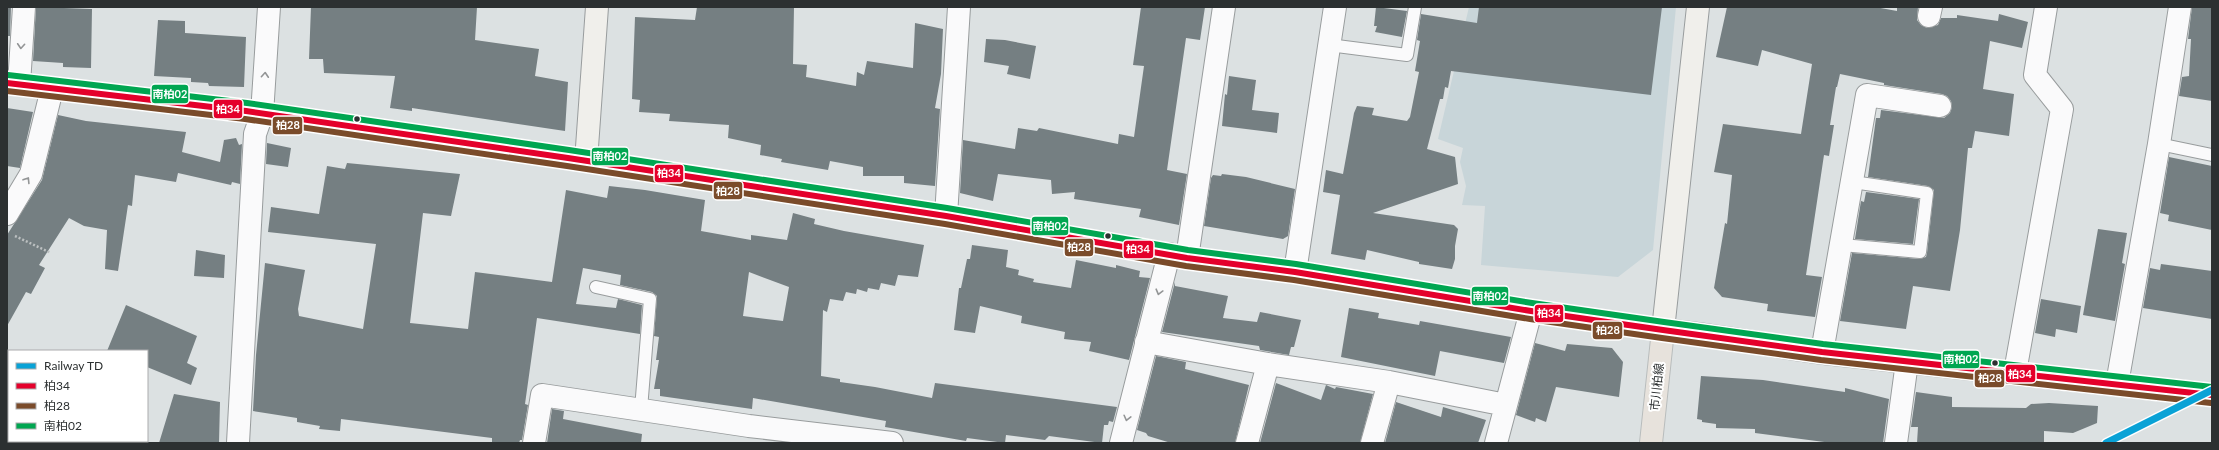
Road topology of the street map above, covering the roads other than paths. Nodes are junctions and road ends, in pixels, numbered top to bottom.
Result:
1 (24, 7) edge
2 (269, 7) edge
3 (597, 7) edge
4 (959, 7) edge
5 (1224, 7) edge
6 (1335, 7) edge
7 (1415, 7) edge
8 (1698, 7) edge
9 (2046, 7) edge
10 (2180, 7) edge
11 (1330, 45) junction
12 (13, 84) edge
13 (52, 89) junction
14 (1940, 106) dead end
15 (262, 114) junction
16 (2159, 144) junction
17 (2212, 155) edge
18 (586, 161) junction
19 (1853, 182) junction
20 (7, 214) edge
21 (946, 216) junction
22 (1842, 245) junction
23 (1178, 256) junction
24 (1295, 272) junction
25 (596, 287) dead end
26 (1531, 311) junction
27 (1662, 330) junction
28 (1146, 342) junction
29 (1822, 352) junction
30 (1907, 362) junction
31 (1268, 364) junction
32 (2015, 372) junction
33 (1389, 382) junction
34 (2117, 384) junction
35 (2212, 396) edge
36 (1506, 405) junction
37 (641, 409) junction
38 (238, 443) edge
39 (534, 443) edge
40 (892, 443) edge
41 (1121, 443) edge
42 (1247, 443) edge
43 (1372, 443) edge
44 (1496, 443) edge
45 (1651, 443) edge
46 (1896, 443) edge

1 -> 12 street
15 -> 2 street
3 - 18 main road
4 - 21 street
5 - 23 street
6 - 11 street
7 - 11 lane
8 - 27 main road
9 - 32 street
10 - 16 street
11 - 24 street
12 - 13 main road
13 - 15 main road
20 -> 13 street
14 - 19 street
15 - 18 main road
15 - 38 street
16 - 17 lane
16 - 34 street
18 - 21 main road
19 - 22 street
19 - 22 lane
21 - 23 main road
22 - 29 street
23 - 24 main road
23 -> 28 street
24 - 26 main road
25 - 37 lane
26 - 27 main road
26 - 36 street
27 - 29 main road
27 - 45 main road, 市川柏線
28 - 31 street
28 -> 41 street
29 - 30 main road
30 - 32 main road
30 - 46 street
31 - 33 street
31 - 42 street
32 - 34 main road
33 - 36 street
33 - 43 street
34 - 35 main road
36 - 44 street
37 - 39 street
37 - 40 street

